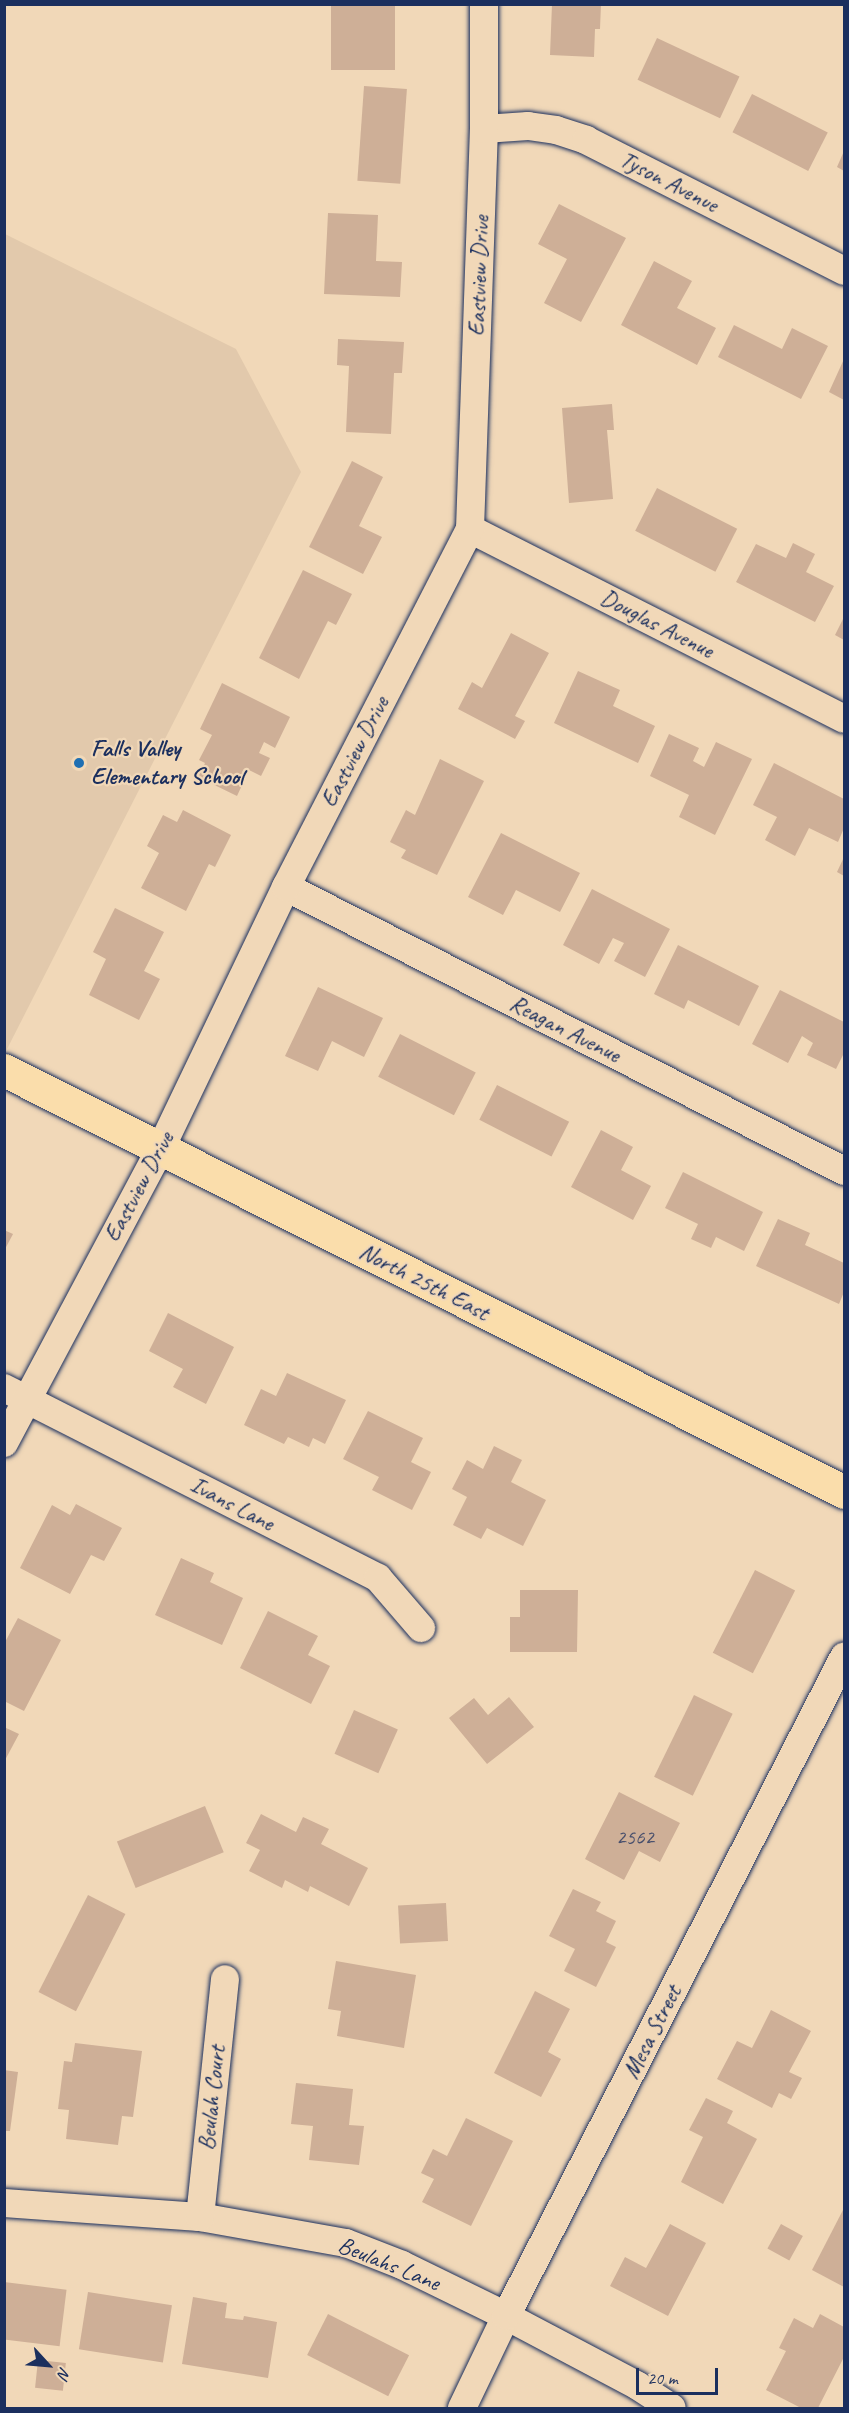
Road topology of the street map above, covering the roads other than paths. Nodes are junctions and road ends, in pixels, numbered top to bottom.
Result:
1 (484, 4) edge
2 (484, 129) junction
3 (844, 271) edge
4 (470, 529) junction
5 (844, 719) edge
6 (286, 887) junction
7 (4, 1070) edge
8 (160, 1150) junction
9 (844, 1171) edge
10 (15, 1394) edge
11 (4, 1443) edge
12 (844, 1492) edge
13 (421, 1629) dead end
14 (844, 1657) edge
15 (225, 1979) dead end
16 (4, 2203) edge
17 (200, 2217) junction
18 (506, 2316) junction
19 (462, 2409) edge
20 (672, 2409) edge

1 - 2 street, Eastview Drive
2 - 3 street, Tyson Avenue
2 - 4 street, Eastview Drive
4 - 5 street, Douglas Avenue
4 - 6 street, Eastview Drive
6 - 8 street, Eastview Drive
6 - 9 street, Reagan Avenue
7 - 8 main road, North 25th East
8 - 10 street, Eastview Drive
8 - 12 main road, North 25th East
10 - 11 street, Eastview Drive
10 - 13 street, Ivans Lane
14 - 18 street, Mesa Street
15 - 17 street, Beulah Court
16 - 17 street, Beulahs Lane
17 - 18 street, Beulahs Lane
18 - 19 street, Mesa Street
18 - 20 street, Beulahs Lane

